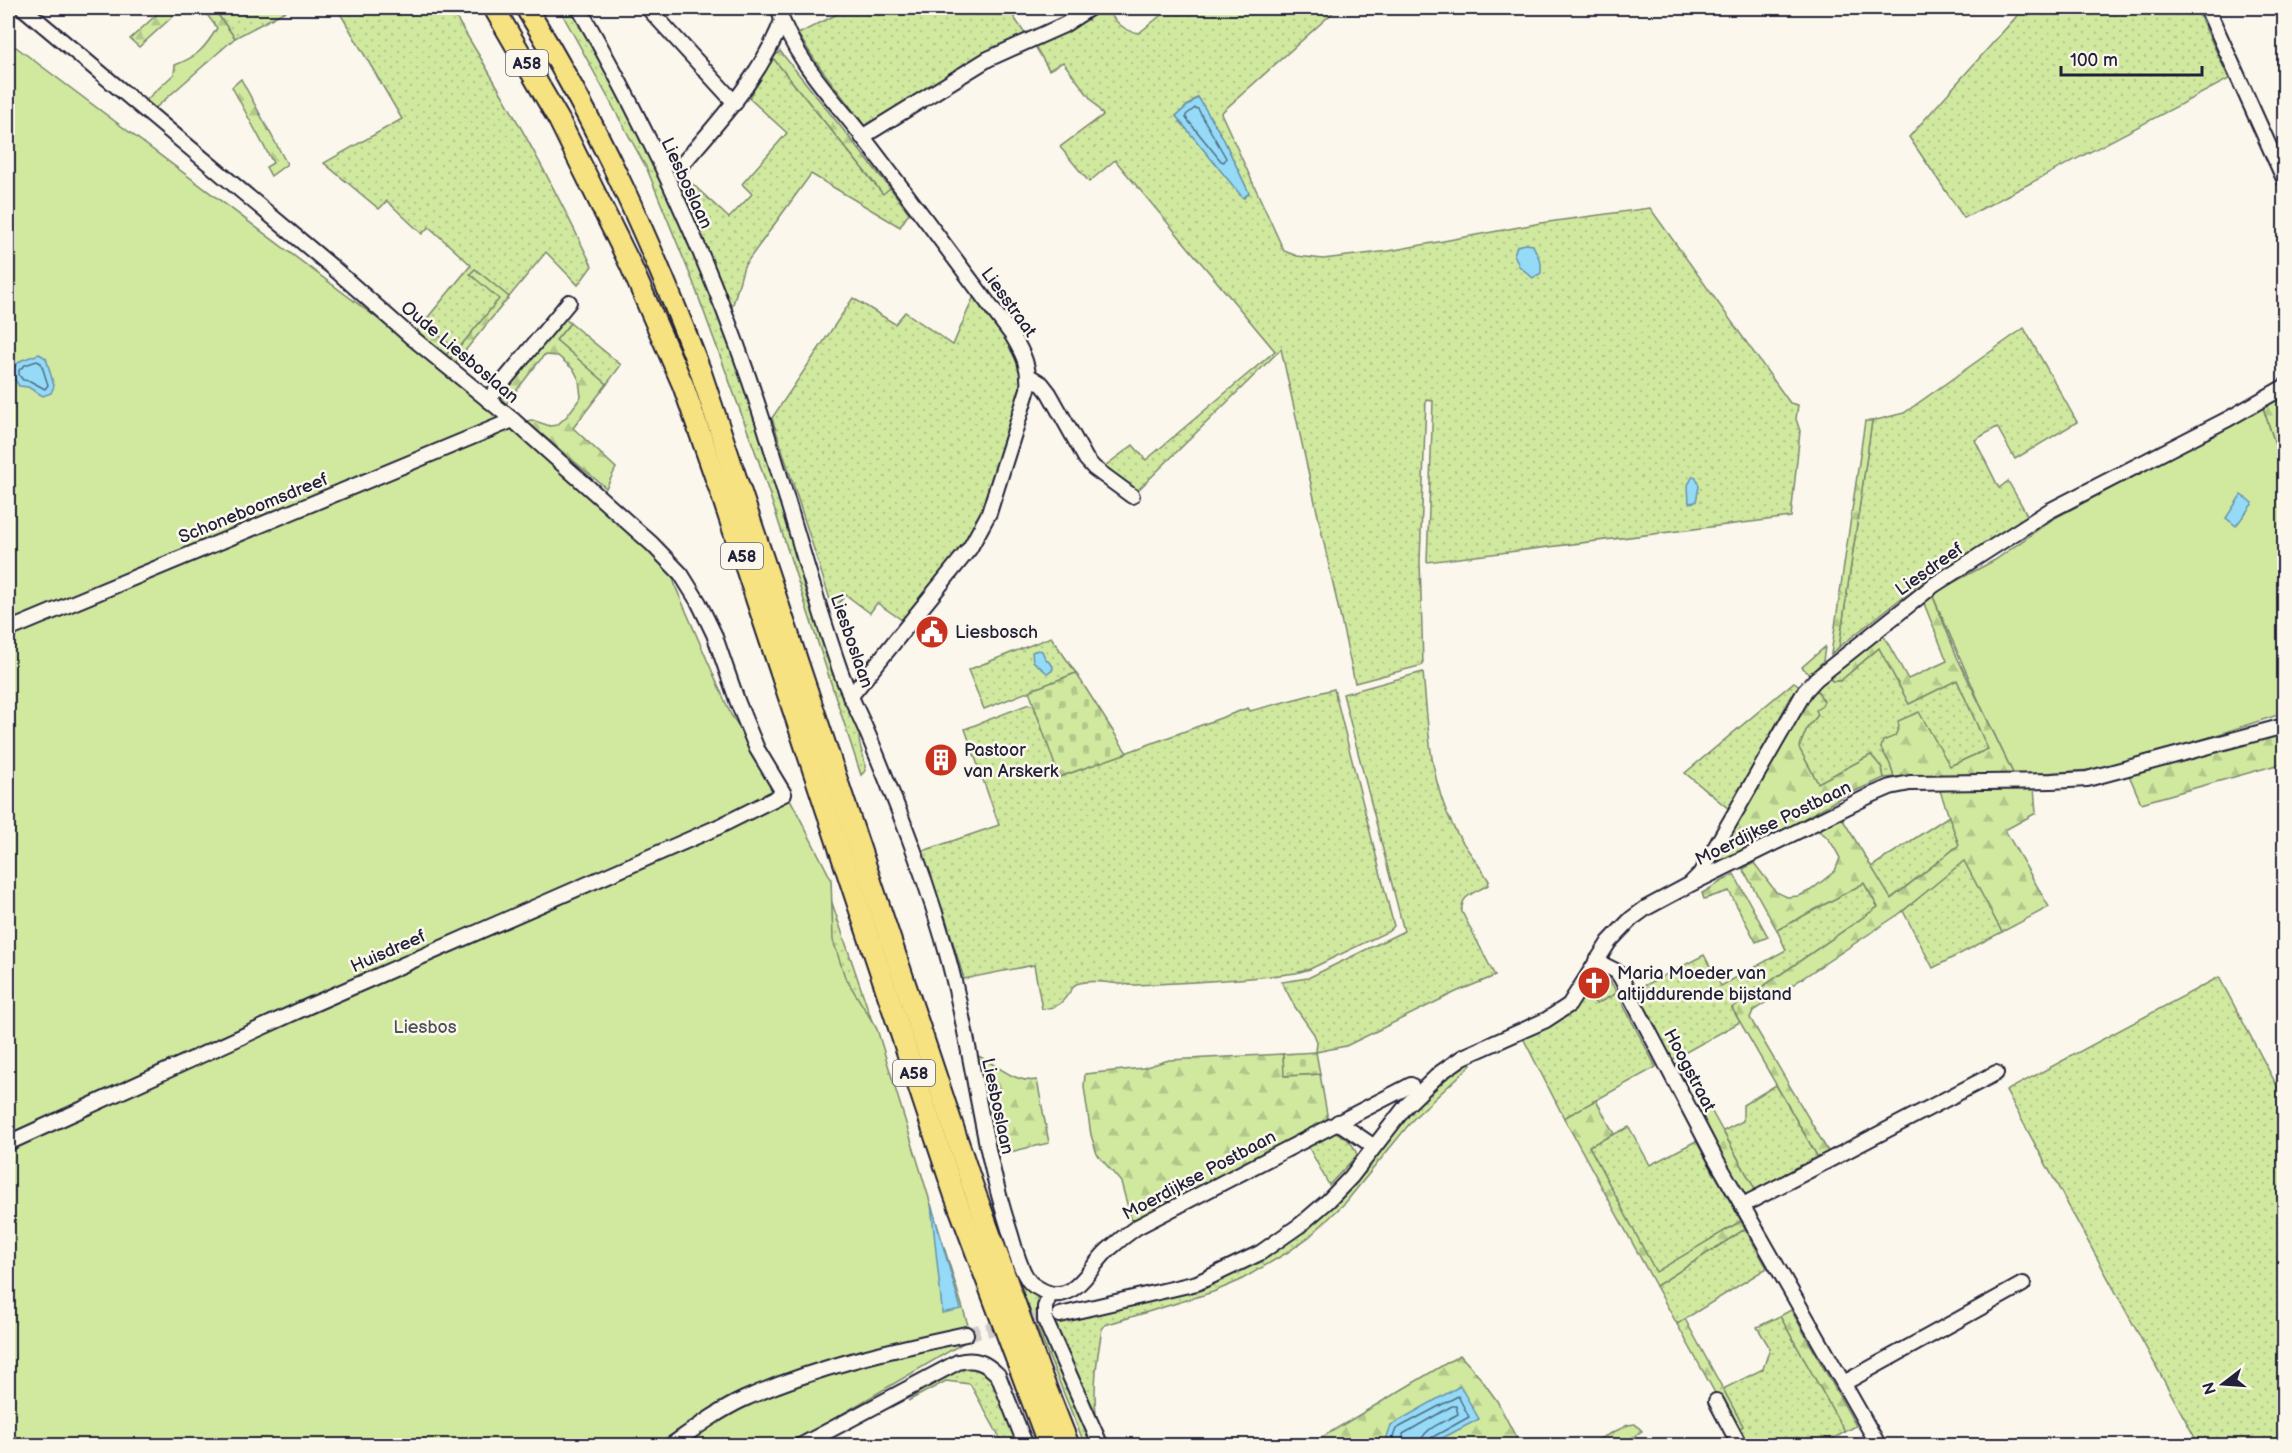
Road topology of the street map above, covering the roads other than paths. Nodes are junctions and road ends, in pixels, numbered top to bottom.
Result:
1 (23, 8) edge
2 (494, 8) edge
3 (526, 8) edge
4 (579, 8) edge
5 (648, 8) edge
6 (1090, 8) edge
7 (2207, 8) edge
8 (780, 14) edge
9 (796, 49) junction
10 (768, 50) junction
11 (735, 103) junction
12 (862, 137) junction
13 (678, 168) dead end
14 (2284, 179) edge
15 (569, 302) dead end
16 (1029, 376) junction
17 (2284, 387) edge
18 (488, 400) junction
19 (513, 420) junction
20 (1132, 496) dead end
21 (8, 630) edge
22 (850, 697) junction
23 (2284, 726) edge
24 (784, 794) joint
25 (1689, 885) junction
26 (1596, 961) junction
27 (1996, 1073) dead end
28 (1411, 1085) dead end
29 (1338, 1122) junction
30 (8, 1143) edge
31 (1373, 1146) junction
32 (1743, 1205) junction
33 (2023, 1284) dead end
34 (1050, 1294) junction
35 (1060, 1315) tunnel mouth
36 (966, 1334) tunnel mouth
37 (1844, 1383) junction
38 (1716, 1401) dead end
39 (670, 1446) edge
40 (800, 1446) edge
41 (1026, 1446) edge
42 (1049, 1446) edge
43 (1069, 1446) edge
44 (1101, 1446) edge
45 (1740, 1446) edge
46 (1879, 1446) edge

1 - 18 street, Oude Liesboslaan
2 - 42 highway, A58
3 - 43 highway, A58
4 - 22 street, Liesboslaan
5 - 11 street
6 - 12 street
7 - 14 street
8 - 9 street, Liesstraat
8 - 10 street
9 - 10 street
9 - 12 street, Liesstraat
10 - 11 street
11 - 13 street
12 - 16 street, Liesstraat
15 - 18 street
16 - 20 street
16 - 22 street, Liesstraat
17 - 25 street, Liesdreef
18 - 19 street, Oude Liesboslaan
19 - 21 street, Schoneboomsdreef
19 - 24 street, Oude Liesboslaan
22 - 34 street, Liesboslaan
23 - 25 street, Moerdijkse Postbaan
24 - 30 street, Huisdreef
25 - 26 street, Moerdijkse Postbaan
26 - 31 street, Moerdijkse Postbaan
26 - 32 street, Hoogstraat
27 - 32 street
28 - 29 street, Moerdijkse Postbaan
29 - 31 street
29 - 34 street, Moerdijkse Postbaan
31 - 35 street, Moerdijkse Postbaan
32 - 37 street, Hoogstraat
33 - 37 street
34 - 44 street
36 - 39 street
37 - 46 street, Hoogstraat
38 - 45 street
40 - 41 street

